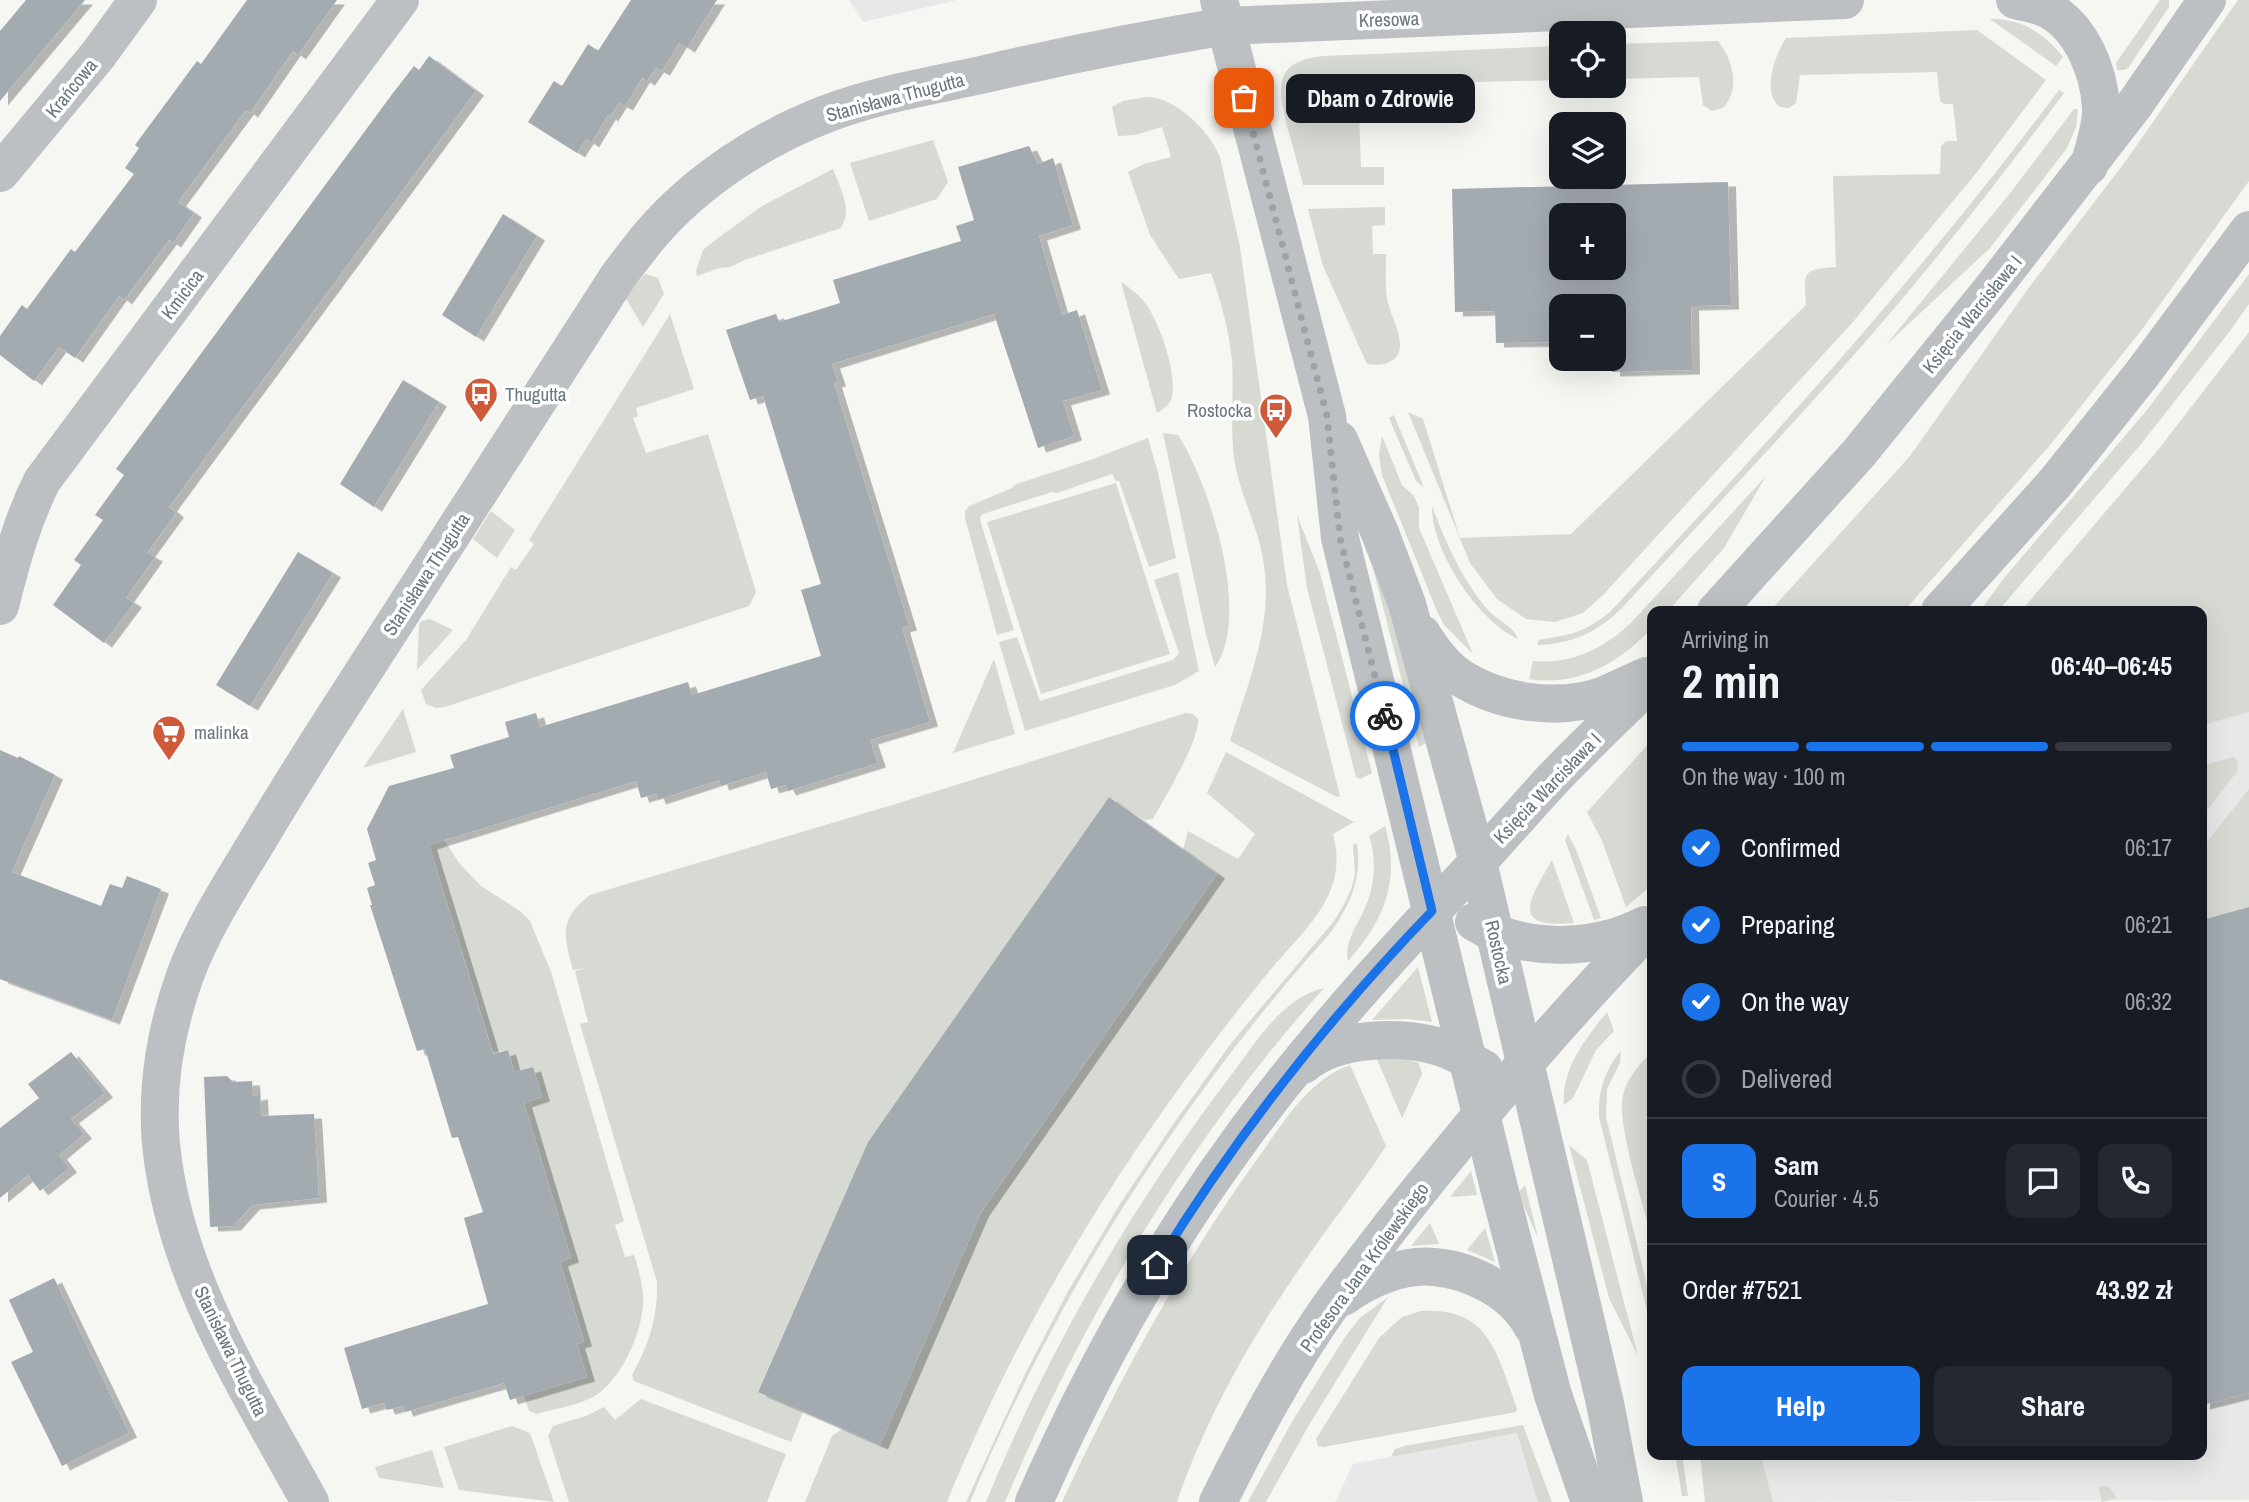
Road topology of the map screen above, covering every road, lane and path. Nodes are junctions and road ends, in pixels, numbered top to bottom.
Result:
1 (138, 0) edge
2 (400, 0) edge
3 (1845, 0) edge
4 (2015, 0) edge
5 (2207, 0) edge
6 (1222, 13) edge
7 (2089, 166) junction
8 (0, 173) edge
9 (2249, 230) edge
10 (1327, 416) junction
11 (0, 606) edge
12 (1721, 606) edge
13 (1944, 606) edge
14 (1412, 620) junction
15 (1647, 676) edge
16 (1647, 685) edge
17 (1478, 862) junction
18 (1438, 905) junction
19 (1647, 925) edge
20 (1647, 928) edge
21 (1494, 932) junction
22 (1468, 1060) junction
23 (1516, 1073) junction
24 (1284, 1081) junction
25 (1482, 1114) junction
26 (1330, 1306) junction
27 (1539, 1342) junction
28 (310, 1502) edge
29 (1034, 1502) edge
30 (1218, 1502) edge
31 (1590, 1502) edge
32 (1624, 1502) edge

1 - 8 street, Krańcowa
2 - 11 street, Kmicica
3 - 6 street, Kresowa
4 - 7 street
5 - 7 street, Księcia Warcisława I
6 - 10 street, Rostocka
6 - 28 street, Stanisława Thugutta
7 - 12 street, Księcia Warcisława I
9 - 13 street
10 - 14 street, Rostocka
10 - 18 street, Rostocka
14 - 15 street
14 - 17 street, Rostocka
16 - 17 street, Księcia Warcisława I
17 - 18 street, Księcia Warcisława I
17 - 21 street, Rostocka
18 - 21 street
18 - 22 street, Rostocka
18 - 24 street
19 - 21 street
20 - 23 street
21 - 23 street, Rostocka
22 - 23 street
22 - 24 street
22 - 25 street, Rostocka
23 - 25 street
23 - 32 street, Rostocka
24 - 29 street
25 - 26 street, Profesora Jana Królewskiego
25 - 27 street, Rostocka
26 - 27 street, Rostocka
26 - 30 street, Profesora Jana Królewskiego
27 - 31 street, Rostocka

